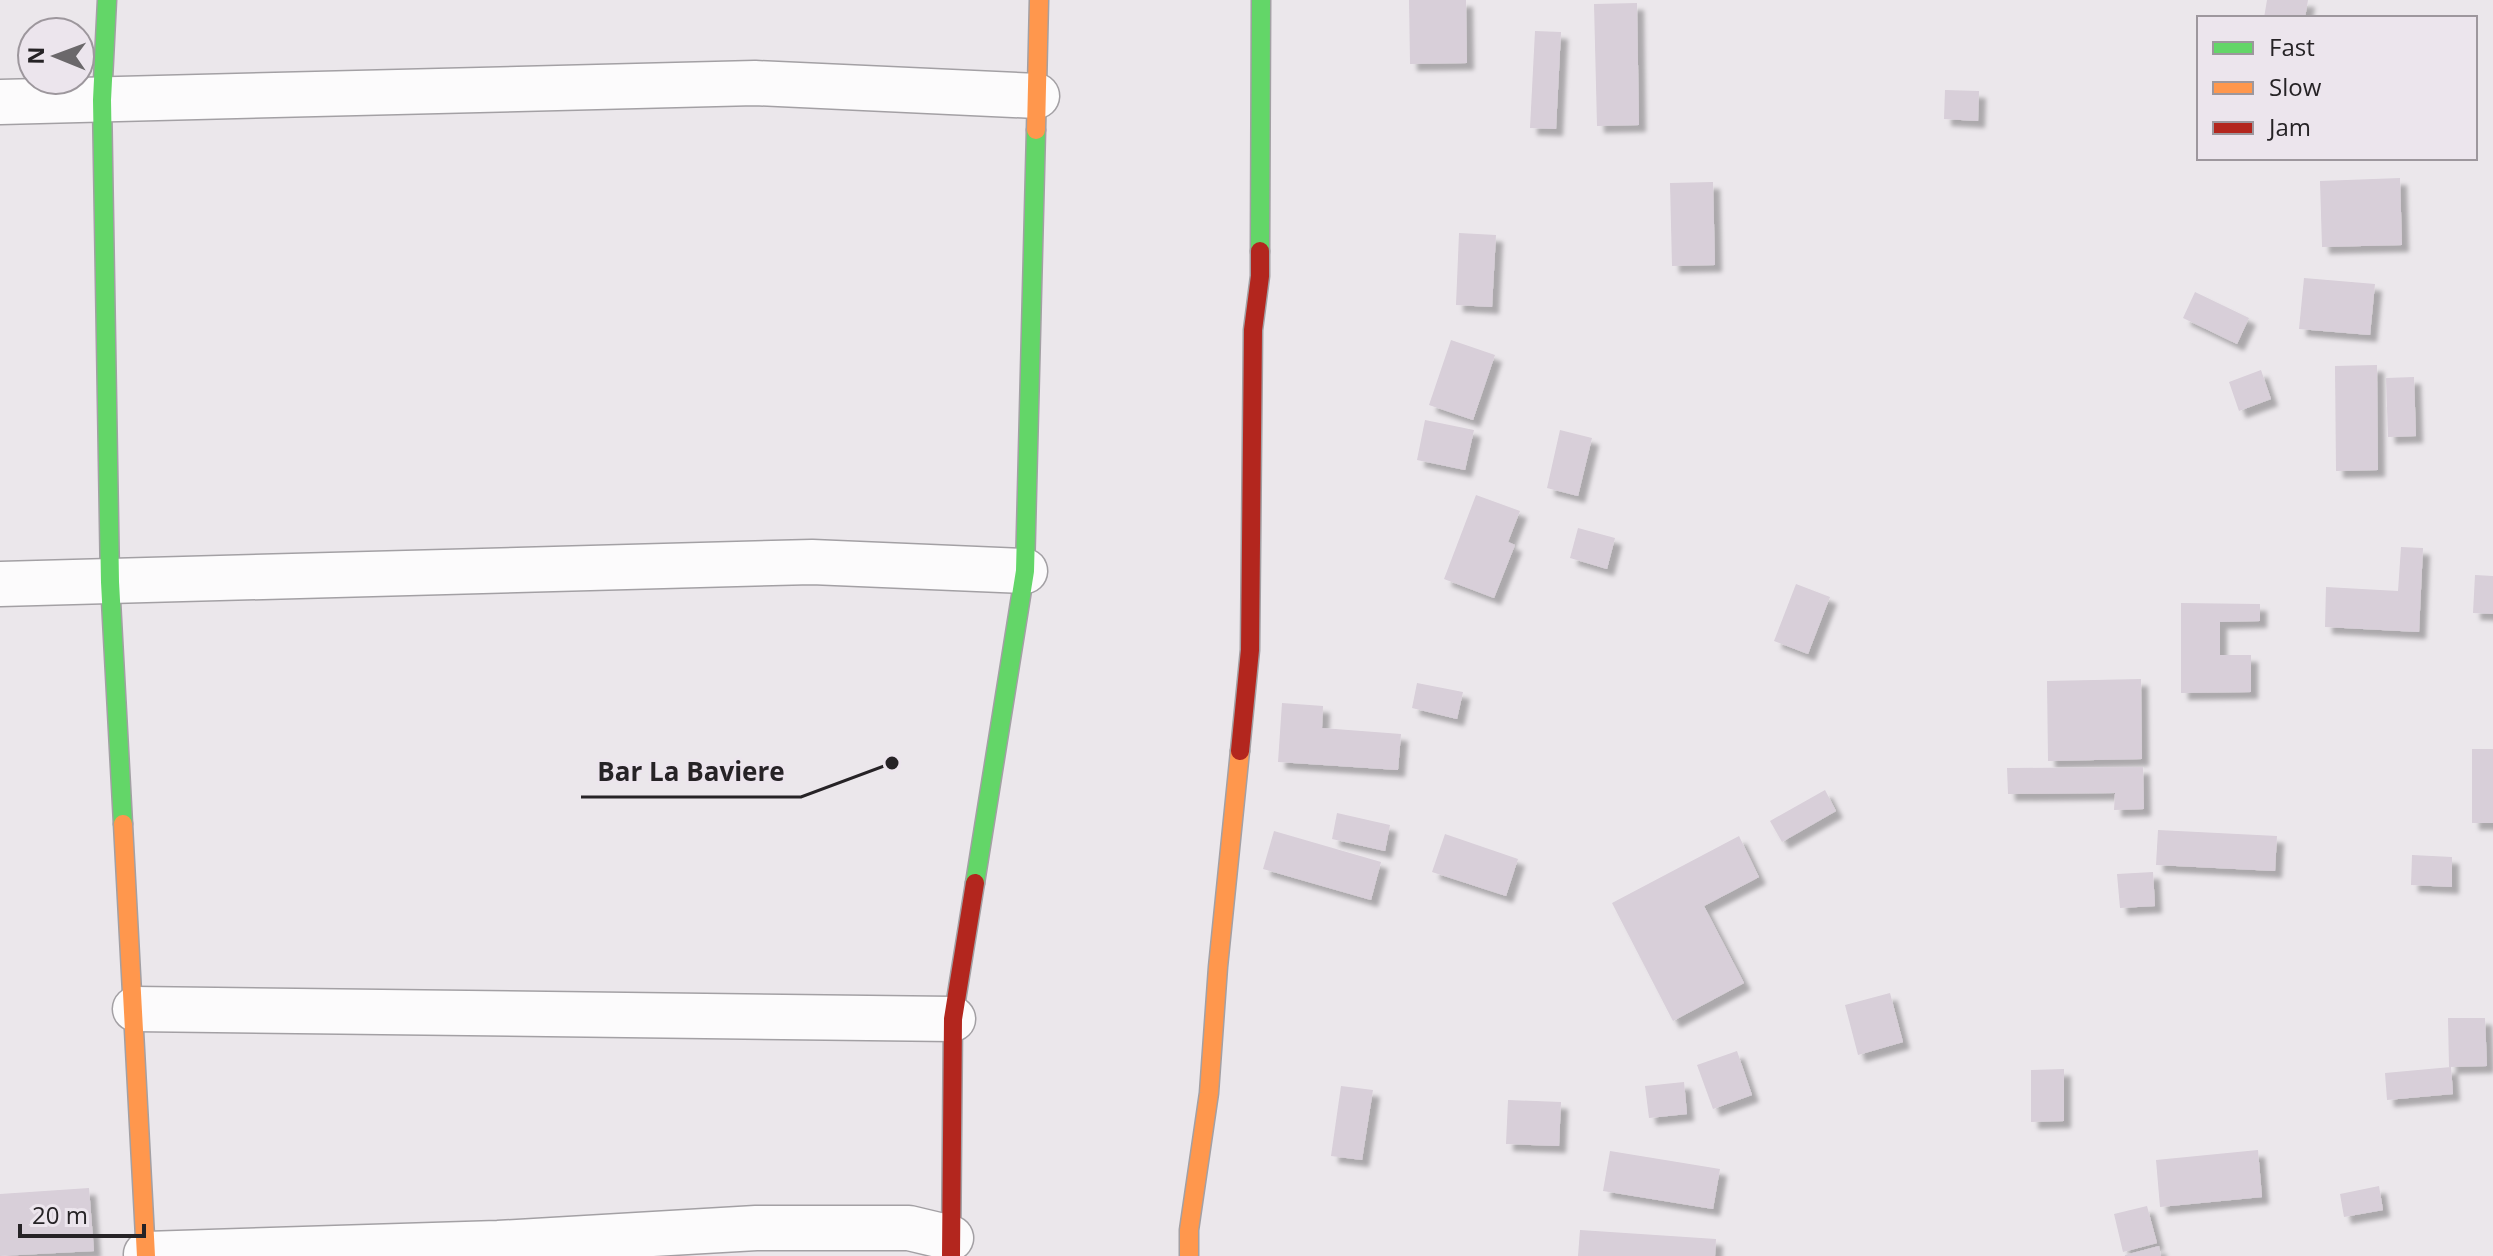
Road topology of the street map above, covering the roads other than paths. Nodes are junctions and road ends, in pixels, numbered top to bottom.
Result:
1 (107, 0) edge
2 (1039, 0) edge
3 (1261, 0) edge
4 (1037, 96) junction
5 (102, 100) junction
6 (0, 102) edge
7 (1025, 571) junction
8 (110, 582) junction
9 (0, 584) edge
10 (135, 1009) junction
11 (953, 1019) junction
12 (951, 1247) edge
13 (146, 1255) edge
14 (1189, 1256) edge

1 - 5 street
2 - 4 street
3 - 14 street
4 - 5 street
4 - 7 street
5 - 6 street
5 - 8 street
7 - 8 street
7 - 11 street
8 - 9 street
8 - 10 street
10 - 11 street
10 - 13 street
11 - 12 street
12 - 13 street

